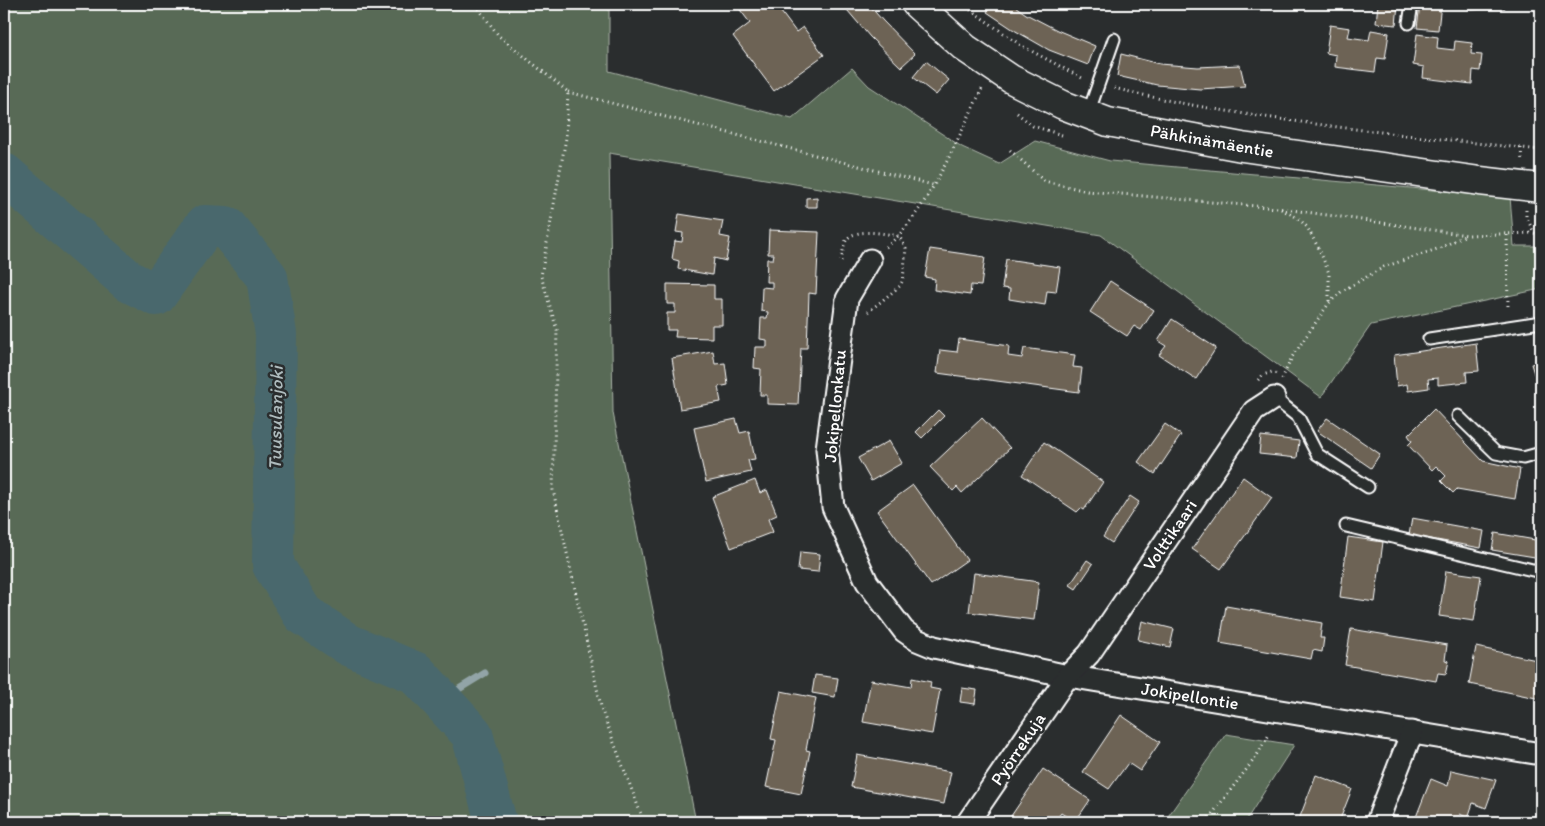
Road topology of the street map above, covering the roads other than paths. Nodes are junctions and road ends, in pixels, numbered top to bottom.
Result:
1 (916, 4) edge
2 (1412, 4) edge
3 (1409, 23) dead end
4 (1114, 38) dead end
5 (1088, 114) junction
6 (1541, 188) edge
7 (870, 260) road end
8 (1541, 322) edge
9 (1429, 339) dead end
10 (1274, 398) joint
11 (1458, 416) dead end
12 (1541, 453) edge
13 (1368, 487) dead end
14 (1346, 526) dead end
15 (1541, 572) edge
16 (867, 582) joint
17 (1068, 676) junction
18 (1412, 732) junction
19 (1541, 754) edge
20 (968, 822) edge
21 (1377, 822) edge

1 - 5 street, Pähkinämäentie
2 - 3 lane
4 - 5 lane
5 - 6 street, Pähkinämäentie
7 - 16 street, Jokipellonkatu
8 - 9 lane
10 - 13 lane
10 - 17 street, Volttikaari
11 - 12 lane
14 - 15 lane
16 - 17 street, Jokipellontie
17 - 18 street, Jokipellontie
17 - 20 street, Pyörrekuja
18 - 19 street, Jokipellontie
18 - 21 street

